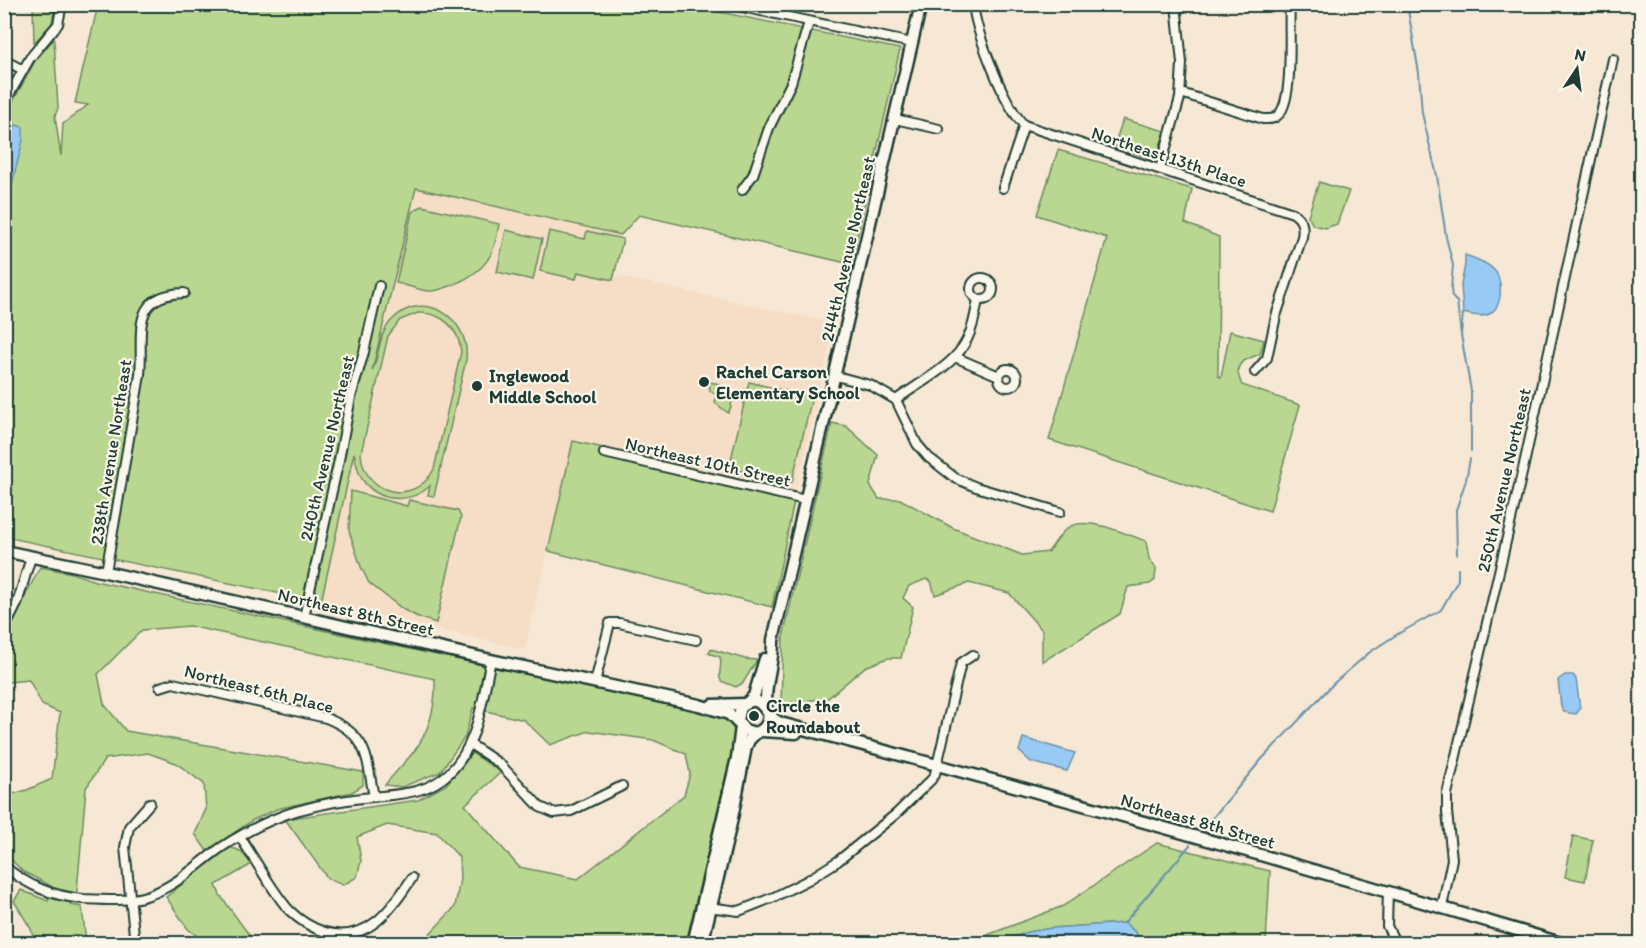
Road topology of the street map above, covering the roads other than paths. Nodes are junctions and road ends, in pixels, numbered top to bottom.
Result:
1 (62, 4) edge
2 (728, 4) edge
3 (786, 4) edge
4 (921, 4) edge
5 (973, 4) edge
6 (1176, 4) edge
7 (1290, 4) edge
8 (784, 16) junction
9 (809, 22) junction
10 (912, 43) junction
11 (1614, 59) dead end
12 (4, 60) edge
13 (22, 70) junction
14 (1180, 93) junction
15 (4, 104) edge
16 (895, 119) junction
17 (1024, 125) junction
18 (939, 129) dead end
19 (1160, 169) junction
20 (1003, 188) dead end
21 (741, 190) dead end
22 (380, 286) dead end
23 (184, 293) dead end
24 (978, 300) dead end
25 (955, 357) junction
26 (1255, 372) dead end
27 (836, 376) junction
28 (999, 376) dead end
29 (896, 400) junction
30 (604, 453) dead end
31 (805, 500) junction
32 (1060, 512) dead end
33 (4, 551) edge
34 (31, 557) junction
35 (106, 572) junction
36 (304, 617) junction
37 (4, 630) edge
38 (696, 640) dead end
39 (773, 640) junction
40 (973, 655) dead end
41 (491, 660) junction
42 (595, 682) junction
43 (160, 687) dead end
44 (746, 703) junction
45 (699, 705) junction
46 (767, 711) junction
47 (740, 726) junction
48 (759, 732) junction
49 (823, 735) junction
50 (471, 744) junction
51 (938, 765) junction
52 (622, 786) dead end
53 (374, 797) junction
54 (150, 803) dead end
55 (240, 837) junction
56 (4, 866) edge
57 (412, 878) dead end
58 (1388, 891) junction
59 (130, 900) junction
60 (707, 907) junction
61 (1442, 907) junction
62 (344, 939) edge
63 (135, 944) edge
64 (693, 944) edge
65 (702, 944) edge
66 (1396, 944) edge
67 (1564, 944) edge

1 - 13 street
2 - 8 street
3 - 8 street
4 - 10 street, 244th Avenue Northeast
5 - 17 street
6 - 14 street
7 - 14 street
8 - 9 street
9 - 10 street
9 - 21 street
10 - 16 street, 244th Avenue Northeast
11 - 61 street, 250th Avenue Northeast
12 - 13 street
13 - 15 street
14 - 19 street
16 - 18 street
16 - 27 street, 244th Avenue Northeast
17 - 19 street, Northeast 13th Place
17 - 20 street
19 - 26 street, Northeast 13th Place
22 - 36 street, 240th Avenue Northeast
23 - 35 street, 238th Avenue Northeast
24 - 25 street
25 - 28 street
25 - 29 street
27 - 29 street
27 - 31 street, 244th Avenue Northeast
29 - 32 street
30 - 31 street, Northeast 10th Street
31 - 39 street, 244th Avenue Northeast
33 - 34 street, Northeast 8th Street
34 - 35 street, Northeast 8th Street
34 - 37 street
35 - 36 street, Northeast 8th Street
36 - 41 street, Northeast 8th Street
38 - 42 street
39 - 44 street, 244th Avenue Northeast
39 - 46 street, 244th Avenue Northeast
40 - 51 street
41 - 42 street, Northeast 8th Street
41 - 50 street
42 - 45 street, Northeast 8th Street
43 - 53 street, Northeast 6th Place
44 - 45 street, Northeast 8th Street
44 - 46 street
44 - 47 street
45 - 47 street, Northeast 8th Street
46 - 48 street
46 - 49 street, Northeast 8th Street
47 - 48 street
47 - 60 street
48 - 49 street, Northeast 8th Street
48 - 60 street
49 - 51 street, Northeast 8th Street
50 - 52 street
50 - 53 street
51 - 58 street, Northeast 8th Street
51 - 60 street
53 - 55 street
54 - 59 street
55 - 59 street
55 - 62 street
56 - 59 street
57 - 62 street
58 - 61 street, Northeast 8th Street
58 - 66 street
59 - 63 street
60 - 64 street
60 - 65 street
61 - 67 street, Northeast 8th Street

